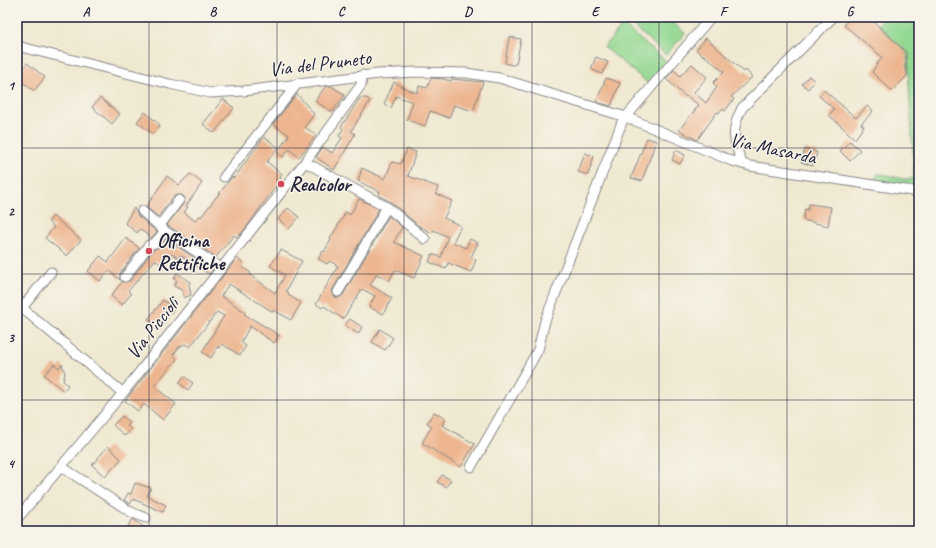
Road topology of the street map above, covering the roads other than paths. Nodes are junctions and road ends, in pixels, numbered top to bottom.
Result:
1 (711, 17) edge
2 (833, 17) edge
3 (17, 46) edge
4 (362, 76) junction
5 (298, 83) junction
6 (625, 117) junction
7 (305, 162) junction
8 (742, 164) junction
9 (224, 176) dead end
10 (919, 192) edge
11 (179, 200) dead end
12 (387, 208) junction
13 (142, 211) dead end
14 (163, 228) junction
15 (425, 239) dead end
16 (221, 268) junction
17 (51, 272) dead end
18 (125, 277) dead end
19 (338, 292) dead end
20 (123, 393) junction
21 (62, 467) junction
22 (471, 467) dead end
23 (146, 518) dead end
24 (17, 519) edge

1 - 6 street
2 - 8 street
3 - 5 street, Via del Pruneto
4 - 5 street, Via del Pruneto
4 - 6 street, Via del Pruneto
4 - 7 street, Via Piccioli
5 - 9 street
6 - 8 street, Via Masarda
6 - 22 street
7 - 12 street
7 - 16 street, Via Piccioli
8 - 10 street, Via Masarda
11 - 14 street
12 - 15 street
12 - 19 street
13 - 14 street
14 - 16 street
14 - 18 street
16 - 20 street, Via Piccioli
17 - 20 street
20 - 21 street, Via Piccioli
21 - 23 street
21 - 24 street, Via Piccioli

